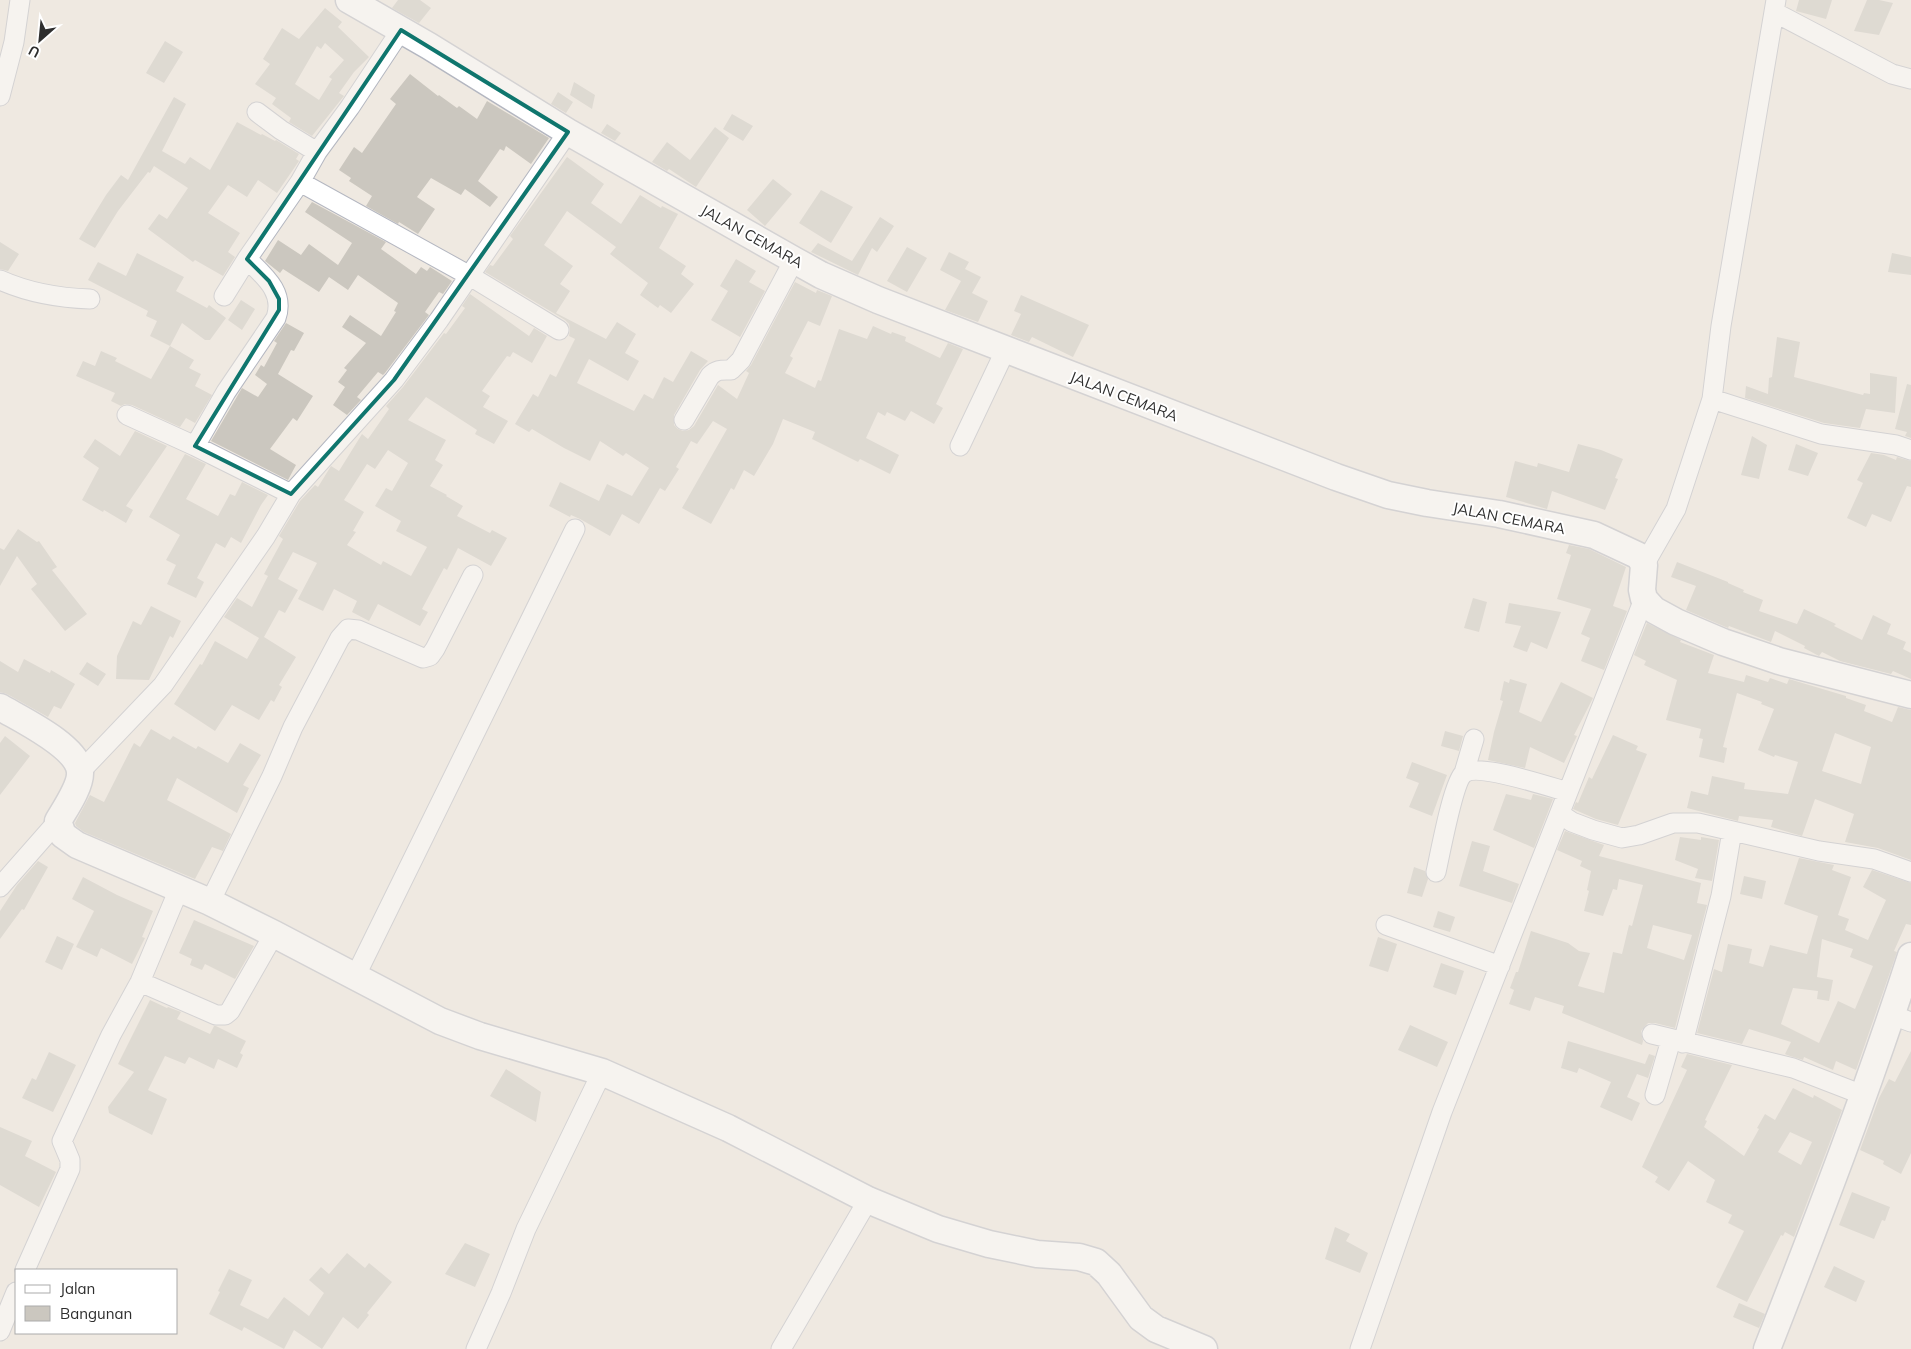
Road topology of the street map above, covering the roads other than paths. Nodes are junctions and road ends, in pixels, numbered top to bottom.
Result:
1 (20, 0) edge
2 (349, 0) edge
3 (1775, 6) edge
4 (401, 30) junction
5 (1911, 79) edge
6 (0, 96) edge
7 (257, 112) dead end
8 (568, 132) junction
9 (317, 152) junction
10 (300, 182) junction
11 (248, 259) junction
12 (794, 260) junction
13 (470, 276) junction
14 (0, 280) edge
15 (224, 296) dead end
16 (90, 299) dead end
17 (559, 330) dead end
18 (1006, 349) junction
19 (1712, 399) junction
20 (127, 415) dead end
21 (684, 420) dead end
22 (195, 446) junction
23 (960, 446) dead end
24 (1911, 450) edge
25 (291, 494) junction
26 (575, 529) dead end
27 (1644, 565) junction
28 (473, 575) dead end
29 (1644, 599) junction
30 (1911, 694) edge
31 (0, 707) edge
32 (1474, 739) dead end
33 (80, 772) junction
34 (1464, 774) junction
35 (1568, 792) junction
36 (1560, 814) junction
37 (58, 821) junction
38 (1732, 831) junction
39 (1436, 872) dead end
40 (1911, 872) edge
41 (0, 887) edge
42 (179, 889) junction
43 (210, 902) junction
44 (1386, 925) dead end
45 (274, 934) junction
46 (1911, 956) edge
47 (1500, 966) junction
48 (354, 977) junction
49 (140, 982) junction
50 (1901, 1019) edge
51 (1652, 1034) dead end
52 (1677, 1042) junction
53 (602, 1072) junction
54 (1655, 1095) dead end
55 (1863, 1095) junction
56 (868, 1200) junction
57 (25, 1269) edge
58 (15, 1294) edge
59 (0, 1331) edge
60 (476, 1349) edge
61 (781, 1349) edge
62 (1204, 1349) edge
63 (1360, 1349) edge
64 (1767, 1349) edge

1 - 6 street
2 - 4 street, JALAN CEMARA
3 - 5 street
3 - 19 street
4 - 8 street, JALAN CEMARA
4 - 9 street
7 - 9 street
8 - 12 street, JALAN CEMARA
8 - 13 street
9 - 10 street
10 - 11 street
10 - 13 street
11 - 15 street
11 - 22 street
12 - 18 street, JALAN CEMARA
12 - 21 street
13 - 17 street
13 - 25 street
14 - 16 street
18 - 23 street
18 - 27 street, JALAN CEMARA
19 - 24 street
19 - 27 street
20 - 22 street
22 - 25 street
25 - 33 street
26 - 48 street
27 - 29 street
28 - 43 street
29 - 30 street
29 - 35 street
31 - 33 street
32 - 34 street
33 - 37 street
34 - 35 street
34 - 39 street
35 - 36 street
36 - 38 street
36 - 47 street
37 - 41 street
37 - 42 street
38 - 40 street
38 - 52 street
42 - 43 street
42 - 49 street
43 - 45 street
44 - 47 street
45 - 48 street
45 - 49 street
46 - 50 street
47 - 63 street
48 - 53 street
49 - 57 street
50 - 55 street
51 - 52 street
52 - 54 street
52 - 55 street
53 - 56 street
53 - 60 street
55 - 64 street
56 - 61 street
56 - 62 street
58 - 59 street

